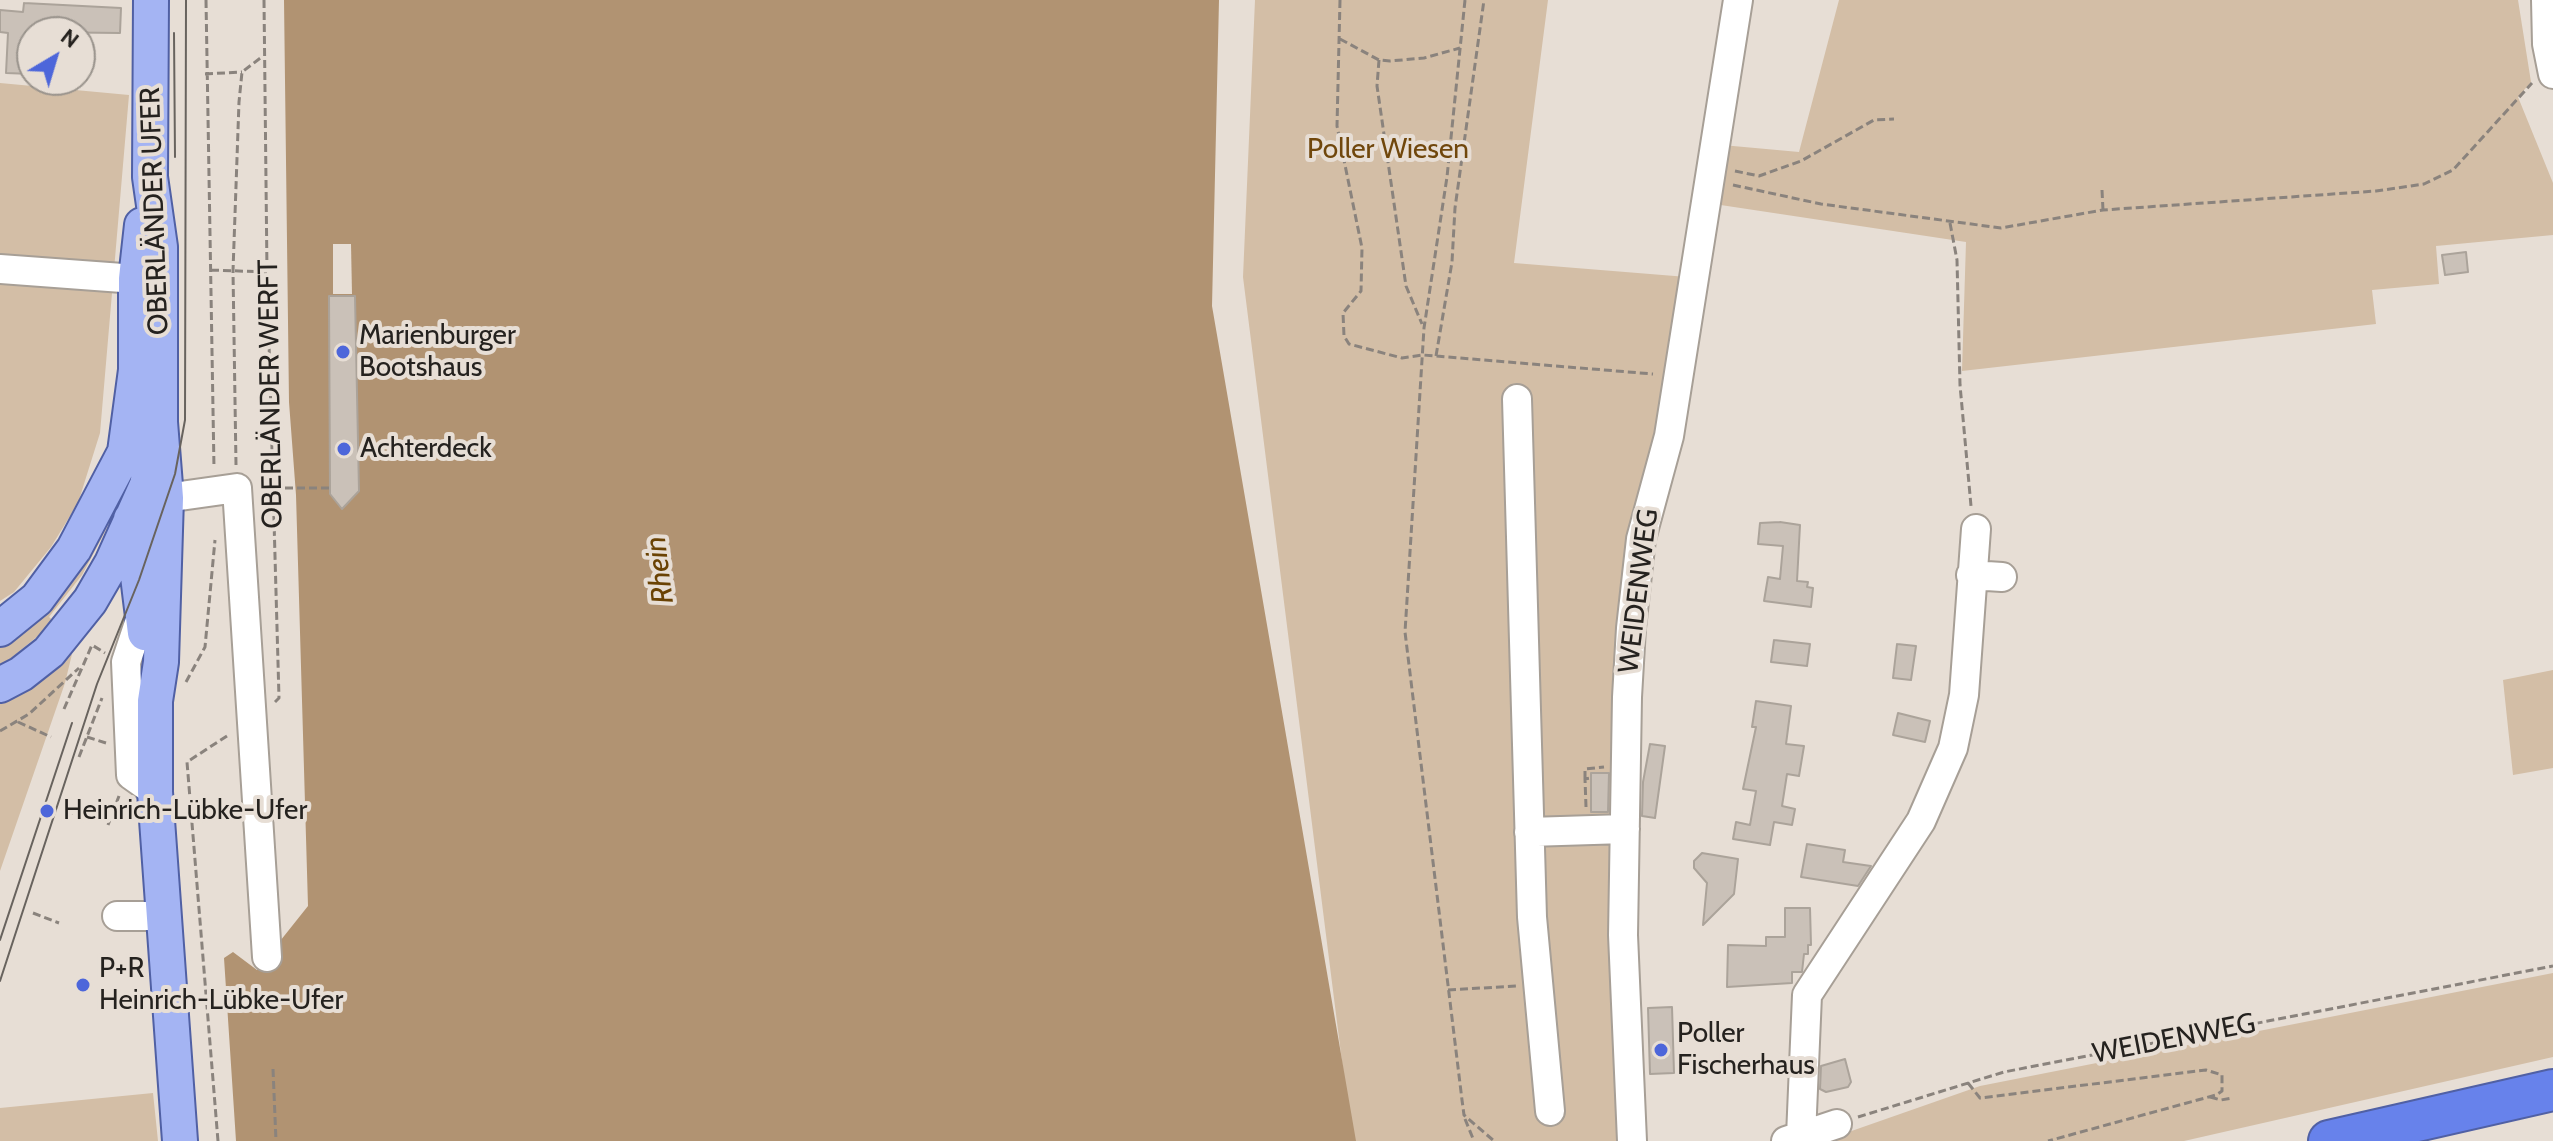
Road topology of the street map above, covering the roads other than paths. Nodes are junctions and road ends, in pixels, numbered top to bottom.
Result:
1 (151, 0) edge
2 (1738, 0) edge
3 (2546, 5) edge
4 (2550, 43) edge
5 (2542, 80) edge
6 (150, 177) junction
7 (0, 269) edge
8 (136, 279) junction
9 (1517, 399) dead end
10 (160, 422) junction
11 (125, 452) junction
12 (166, 498) junction
13 (131, 519) junction
14 (1976, 529) road end
15 (1971, 575) junction
16 (2002, 577) dead end
17 (143, 611) junction
18 (0, 629) edge
19 (49, 652) junction
20 (0, 685) edge
21 (155, 701) junction
22 (140, 789) junction
23 (1625, 829) junction
24 (1529, 832) junction
25 (117, 916) dead end
26 (161, 916) junction
27 (267, 957) dead end
28 (2553, 1090) edge
29 (1550, 1111) dead end
30 (1837, 1124) road end
31 (1793, 1138) edge
32 (180, 1141) edge
33 (1632, 1141) edge
34 (2329, 1141) edge

1 - 6 main road, OBERLÄNDER UFER
2 - 23 street, WEIDENWEG
3 - 4 street
4 - 5 street
6 - 8 main road
6 - 10 main road, OBERLÄNDER UFER
7 - 8 street
8 - 11 main road
9 - 24 street
10 - 12 main road
10 - 13 main road
11 - 13 main road
11 - 18 main road
12 - 21 main road
12 - 27 street, OBERLÄNDER WERFT
13 - 17 main road
13 - 19 main road
14 - 15 street
15 - 16 street
15 - 31 street
17 - 19 main road
17 - 21 main road
17 - 22 street
19 - 20 main road
21 - 22 main road
22 - 26 main road
23 - 24 street
23 - 33 street, WEIDENWEG
24 - 29 street
25 - 26 street
26 - 32 main road
28 - 34 highway
30 - 31 street

